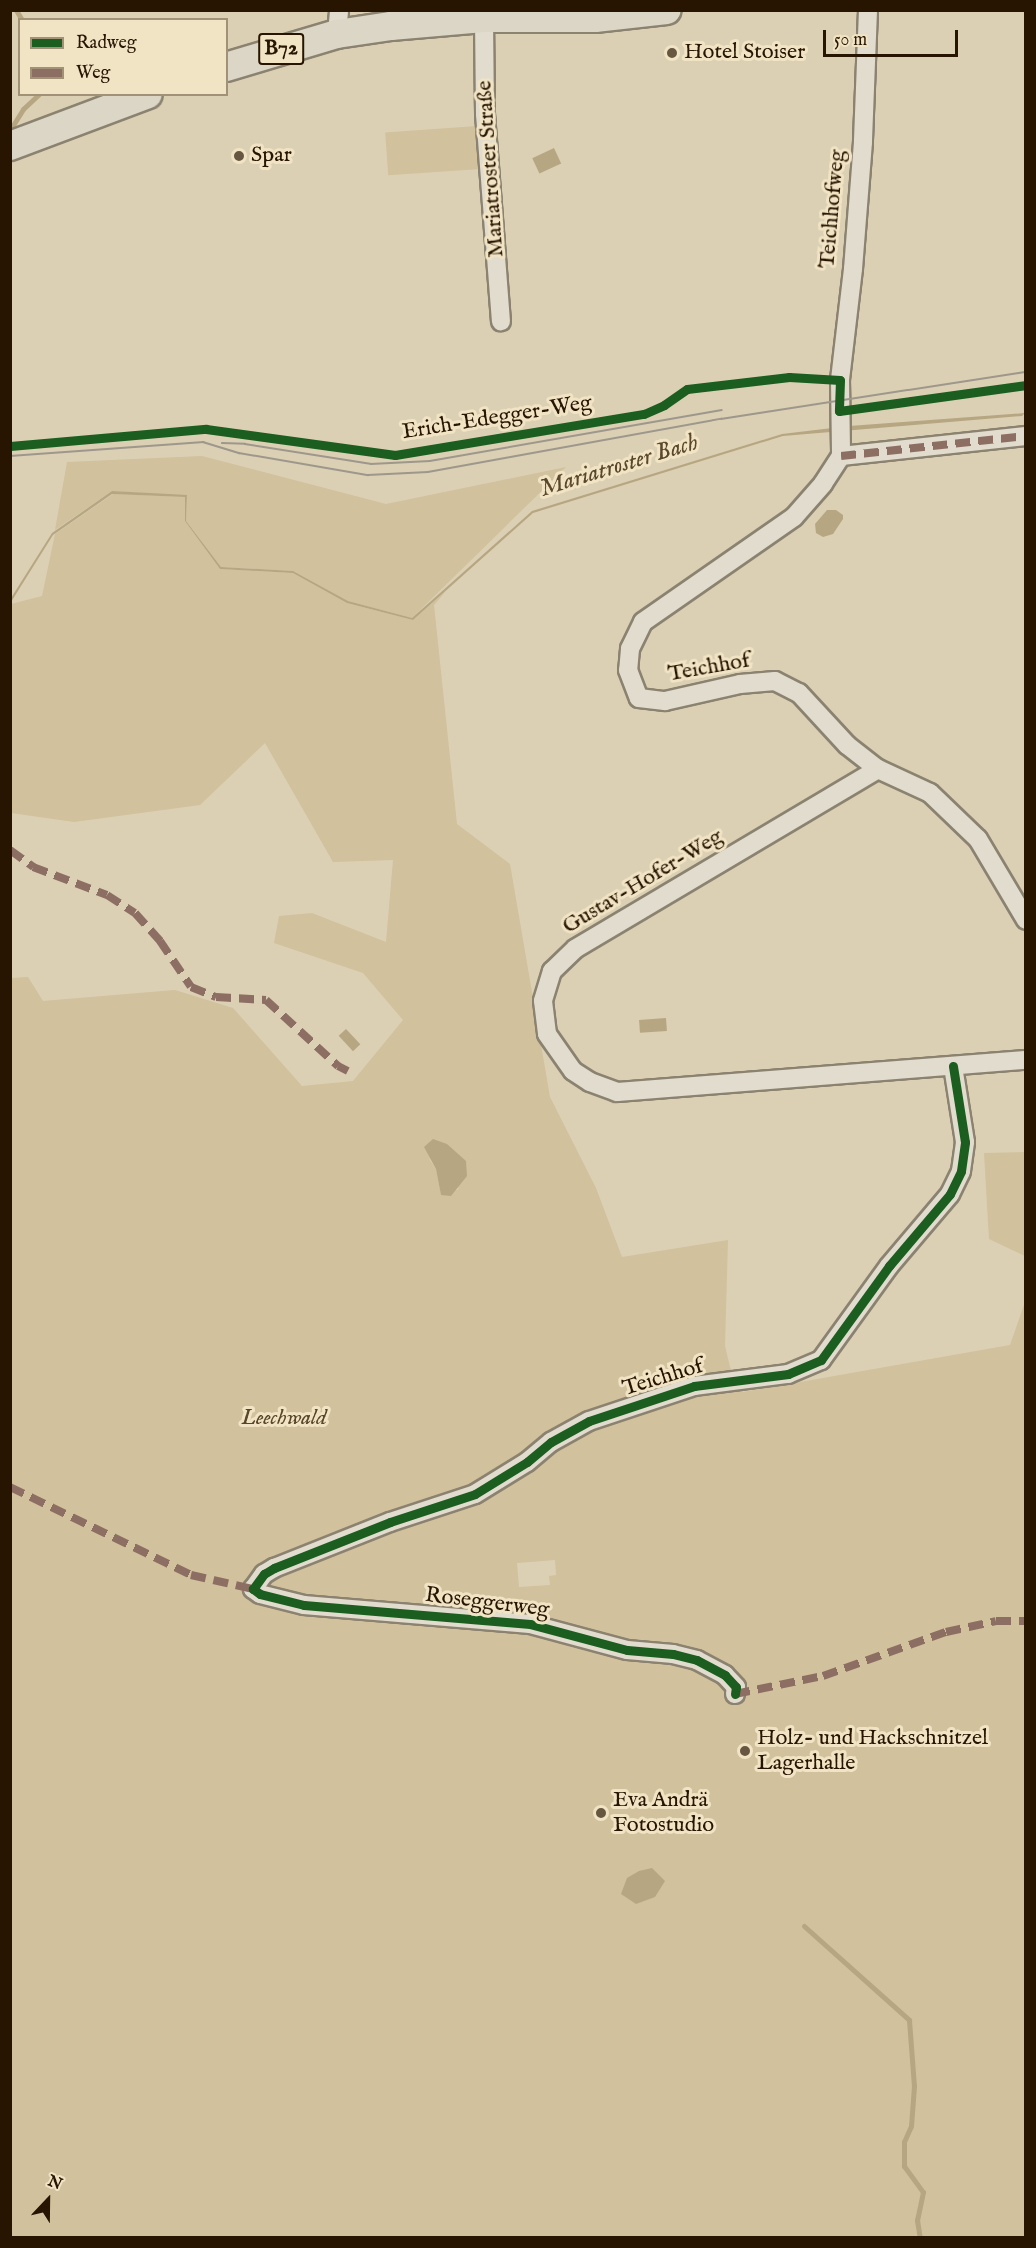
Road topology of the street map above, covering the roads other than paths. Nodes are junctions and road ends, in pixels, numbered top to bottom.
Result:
1 (667, 10) edge
2 (868, 10) edge
3 (484, 18) junction
4 (338, 22) edge
5 (228, 66) edge
6 (143, 96) edge
7 (14, 145) edge
8 (501, 321) dead end
9 (1026, 436) edge
10 (841, 449) junction
11 (878, 769) junction
12 (1026, 920) edge
13 (1026, 1060) edge
14 (953, 1066) junction
15 (252, 1589) joint
16 (735, 1694) dead end

1 - 3 main road, B72
2 - 10 street, Teichhofweg
3 - 4 main road, B72
3 - 8 street, Mariatroster Straße
4 - 5 main road, B72
6 - 7 main road
9 - 10 street
10 - 11 street, Teichhof
11 - 12 street, Teichhof
11 - 14 street, Gustav-Hofer-Weg
13 - 14 street
14 - 15 street, Teichhof
15 - 16 street, Roseggerweg

